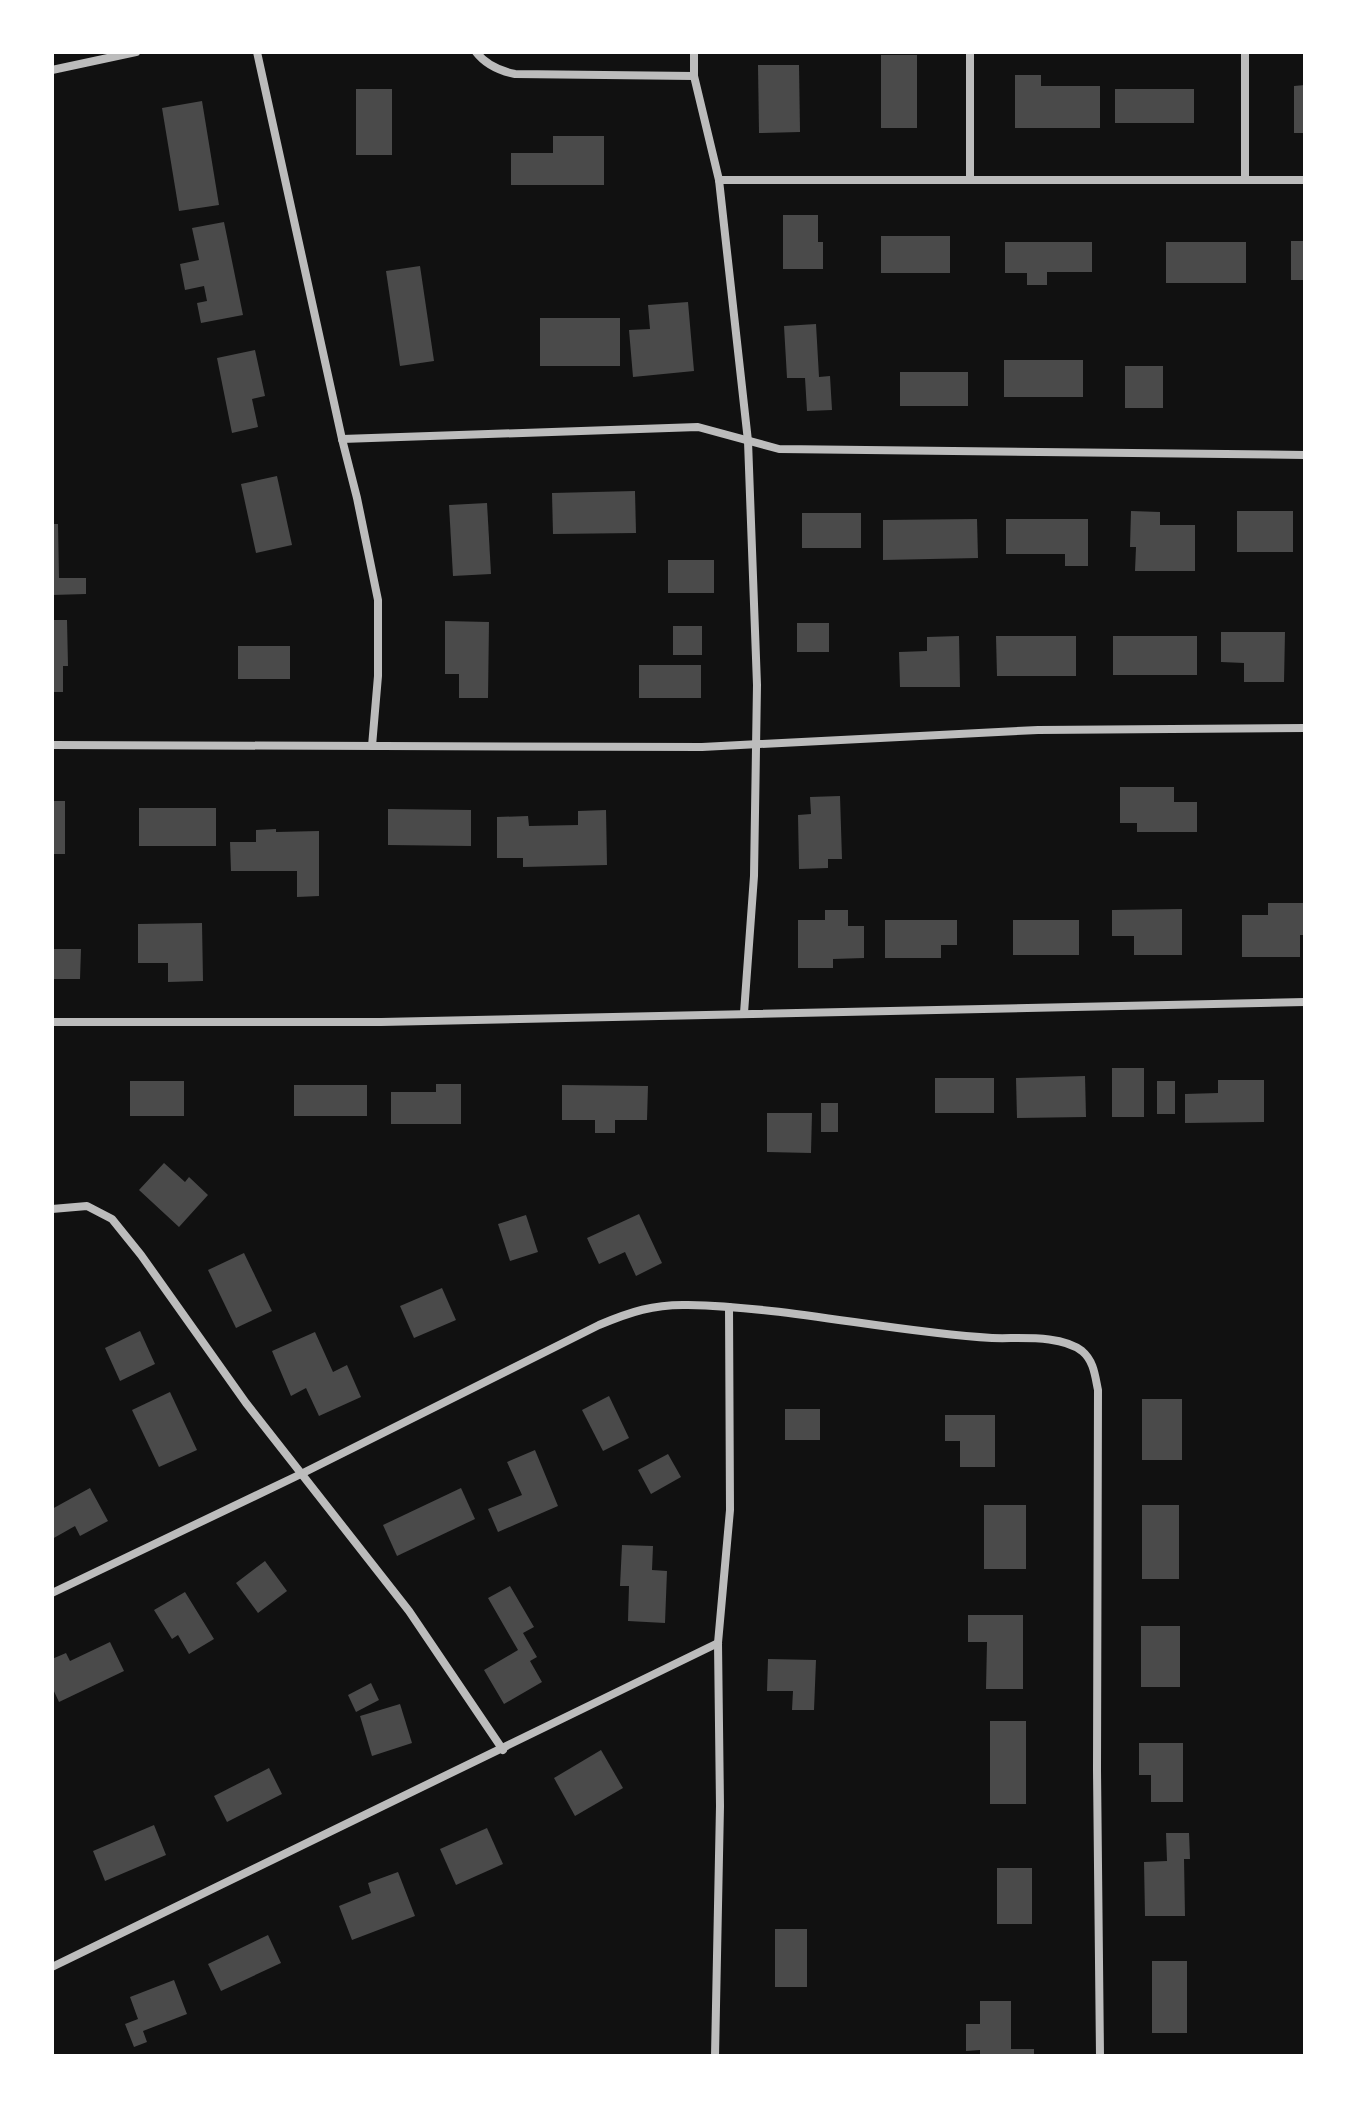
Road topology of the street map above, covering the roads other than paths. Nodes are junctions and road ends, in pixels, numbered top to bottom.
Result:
1 (136, 52) edge
2 (257, 52) edge
3 (476, 52) edge
4 (694, 52) edge
5 (970, 52) edge
6 (1245, 52) edge
7 (52, 70) edge
8 (694, 76) junction
9 (970, 179) junction
10 (719, 180) junction
11 (1245, 180) junction
12 (1305, 180) edge
13 (342, 439) junction
14 (748, 441) junction
15 (1305, 455) edge
16 (1305, 728) edge
17 (52, 745) edge
18 (756, 745) junction
19 (372, 746) junction
20 (1305, 1002) edge
21 (744, 1013) junction
22 (52, 1022) edge
23 (52, 1209) edge
24 (729, 1307) junction
25 (301, 1474) junction
26 (52, 1593) edge
27 (718, 1643) junction
28 (503, 1750) junction
29 (52, 1967) edge
30 (715, 2056) edge
31 (1100, 2056) edge

1 - 7 street
2 - 13 street
3 - 8 street
4 - 8 street
5 - 9 street
6 - 11 street
8 - 10 street
9 - 10 street
9 - 11 street
10 - 14 street
11 - 12 street
13 - 14 street
13 - 19 street
14 - 15 street
14 - 18 street
16 - 18 street
17 - 19 street
18 - 19 street
18 - 21 street
20 - 21 street
21 - 22 street
23 - 25 street
24 - 25 street
24 - 27 street
24 - 31 street
25 - 26 street
25 - 28 street
27 - 28 street
27 - 30 street
28 - 29 street

